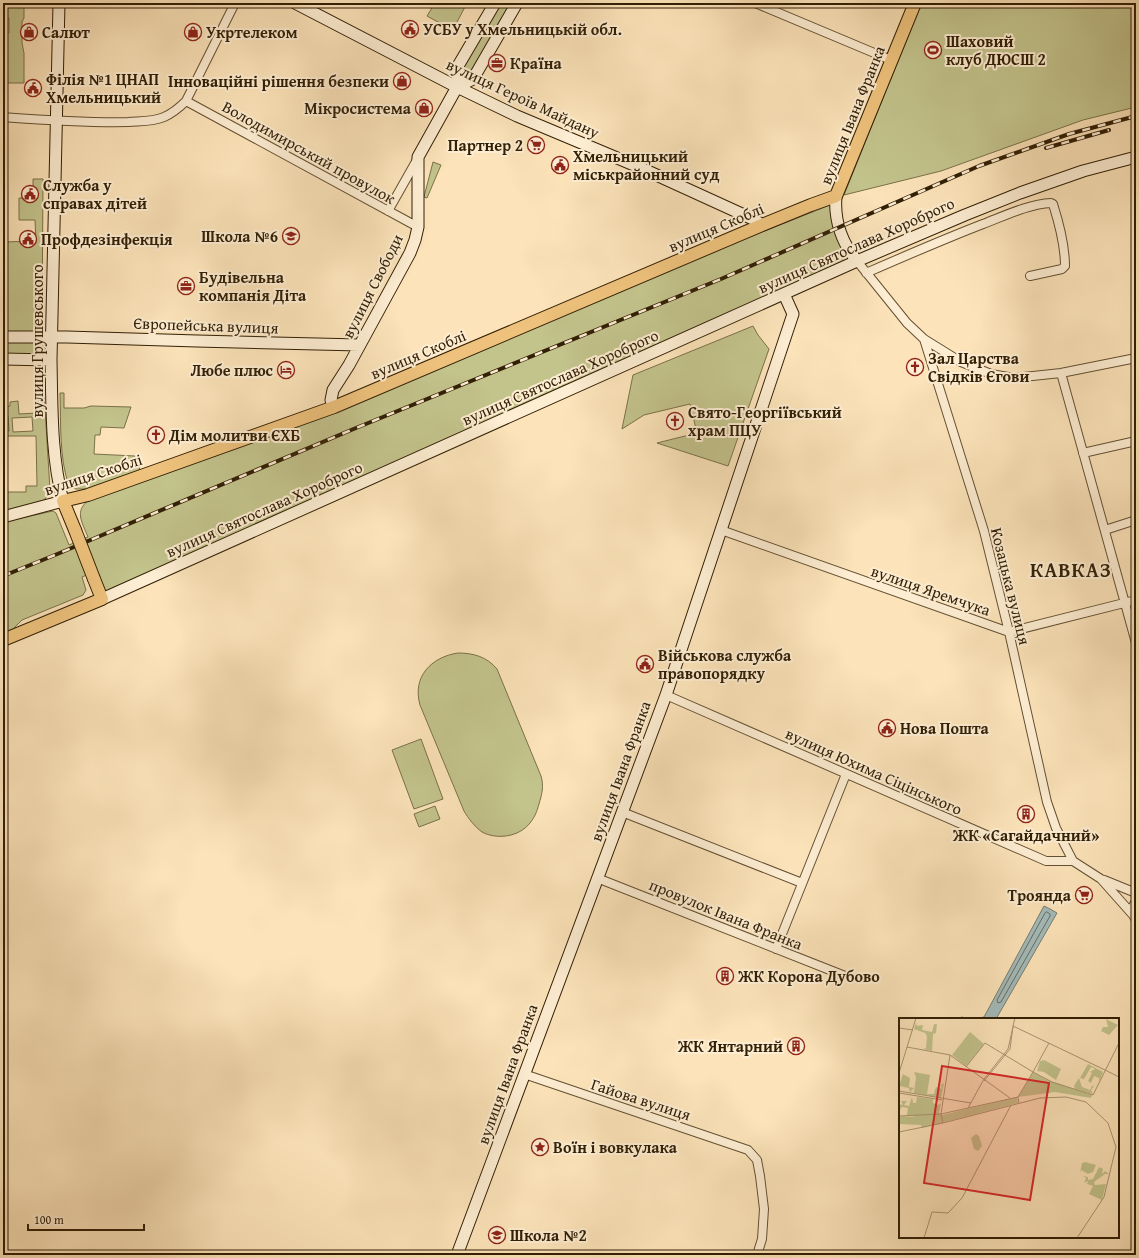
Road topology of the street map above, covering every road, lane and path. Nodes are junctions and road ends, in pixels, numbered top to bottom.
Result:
1 (59, 3) edge
2 (235, 3) edge
3 (295, 3) edge
4 (495, 3) edge
5 (517, 3) edge
6 (756, 3) edge
7 (915, 3) edge
8 (892, 60) junction
9 (457, 87) junction
10 (186, 101) junction
11 (3, 117) edge
12 (56, 120) junction
13 (418, 157) junction
14 (1136, 157) edge
15 (836, 196) junction
16 (388, 211) junction
17 (762, 225) junction
18 (418, 227) junction
19 (857, 261) junction
20 (866, 273) junction
21 (1030, 276) dead end
22 (784, 294) junction
23 (3, 337) edge
24 (51, 338) junction
25 (924, 339) junction
26 (359, 345) junction
27 (1136, 358) edge
28 (3, 359) edge
29 (51, 360) junction
30 (1061, 373) junction
31 (334, 407) junction
32 (1136, 441) edge
33 (1083, 454) junction
34 (63, 501) junction
35 (3, 517) edge
36 (1136, 520) edge
37 (721, 530) junction
38 (1105, 530) junction
39 (102, 599) junction
40 (1136, 600) edge
41 (1125, 602) junction
42 (1009, 632) junction
43 (3, 640) edge
44 (1136, 644) edge
45 (666, 696) junction
46 (846, 774) junction
47 (622, 812) junction
48 (1073, 861) junction
49 (597, 878) junction
50 (1102, 879) junction
51 (802, 883) junction
52 (1136, 893) edge
53 (1136, 901) edge
54 (1135, 918) edge
55 (776, 949) junction
56 (845, 976) dead end
57 (524, 1074) junction
58 (457, 1255) edge
59 (757, 1255) edge

1 - 12 main road, вулиця Грушевського
2 - 10 street
3 - 9 main road, вулиця Героїв Майдану
4 - 9 main road, вулиця Свободи
5 - 9 main road
6 - 8 street
7 - 8 main road, вулиця Івана Франка
8 - 15 main road, вулиця Івана Франка
9 - 13 main road, вулиця Свободи
9 - 17 main road, вулиця Героїв Майдану
10 - 12 street
10 - 16 street, Володимирський провулок
11 - 12 street
12 - 24 main road, вулиця Грушевського
13 - 16 street
13 - 18 main road, вулиця Свободи
14 - 19 main road, вулиця Святослава Хороброго
15 - 17 main road, вулиця Скоблі
15 - 19 main road, вулиця Івана Франка
16 - 18 street, Володимирський провулок
17 - 31 main road, вулиця Скоблі
18 - 26 main road, вулиця Свободи
19 - 20 street, Козацька вулиця
19 - 22 main road, вулиця Святослава Хороброго
20 - 21 street
20 - 25 street, Козацька вулиця
22 - 37 main road, вулиця Івана Франка
22 - 39 main road, вулиця Святослава Хороброго
23 - 24 main road, Європейська вулиця
24 - 26 main road, Європейська вулиця
24 - 29 main road, вулиця Грушевського
25 - 30 street
25 - 42 street, Козацька вулиця
26 - 31 main road, вулиця Свободи
27 - 30 street
28 - 29 main road
29 - 34 main road, вулиця Грушевського
30 - 33 street
31 - 34 main road, вулиця Скоблі
32 - 33 street
33 - 38 street
34 - 35 main road, вулиця Скоблі
34 - 39 main road, вулиця Грушевського, bridge
36 - 38 street
37 - 42 street, вулиця Яремчука
37 - 45 main road, вулиця Івана Франка
38 - 41 street
39 - 43 main road, вулиця Святослава Хороброго
40 - 41 street
41 - 42 street
41 - 44 street
42 - 48 street, Козацька вулиця
45 - 46 street, вулиця Юхима Сіцінського
45 - 47 main road, вулиця Івана Франка
46 - 48 street, вулиця Юхима Сіцінського
46 - 51 street
47 - 49 main road, вулиця Івана Франка
47 - 51 street
48 - 50 street
49 - 55 street, провулок Івана Франка
49 - 57 main road, вулиця Івана Франка
50 - 52 street
50 - 54 street
51 - 55 street
53 - 54 street
55 - 56 street, провулок Івана Франка
57 - 58 main road, вулиця Івана Франка
57 - 59 street, Гайова вулиця

